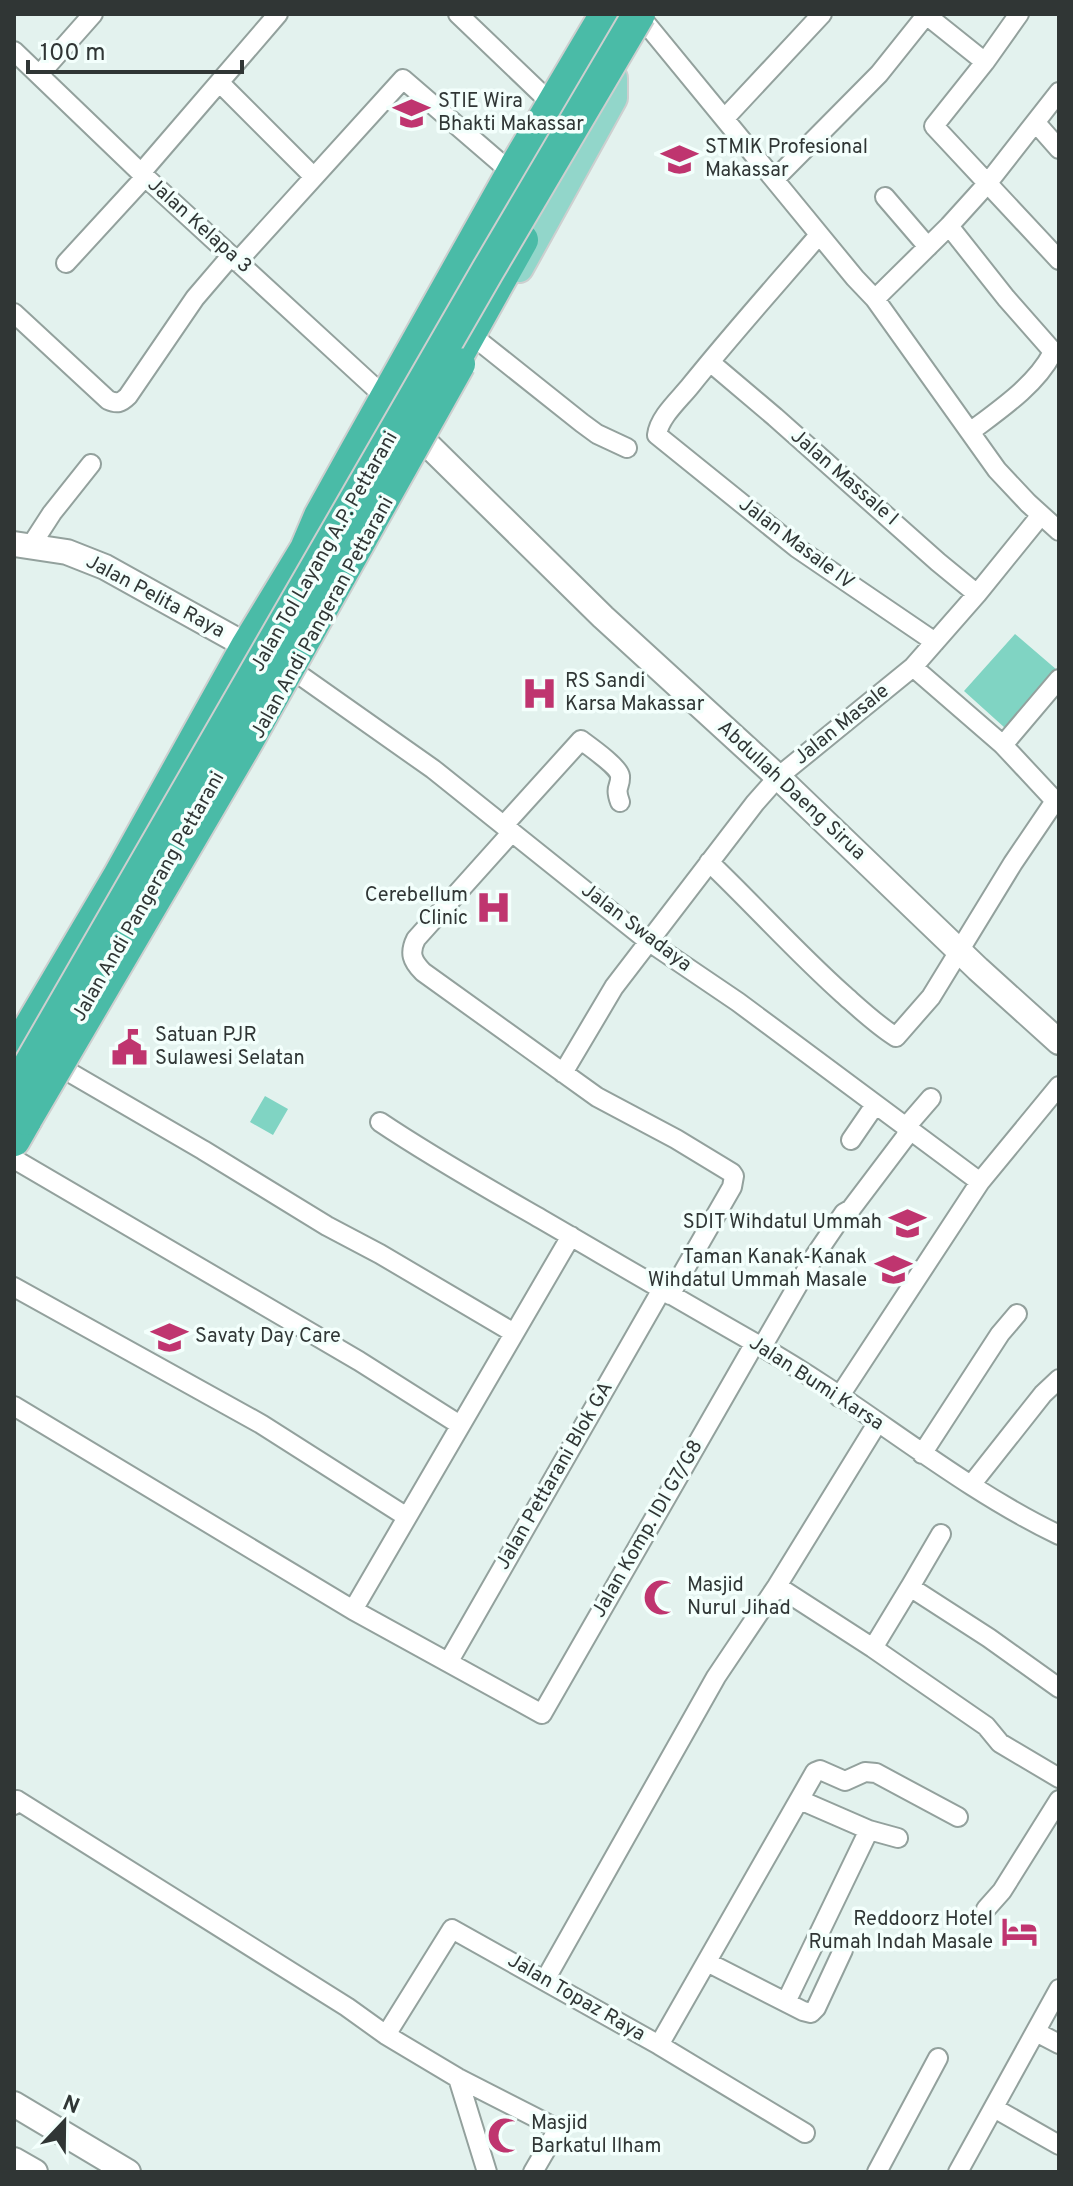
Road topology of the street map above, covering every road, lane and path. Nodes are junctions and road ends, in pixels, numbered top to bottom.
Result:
1 (93, 14) edge
2 (278, 14) edge
3 (458, 14) edge
4 (822, 14) edge
5 (926, 14) edge
6 (1019, 14) edge
7 (624, 18) edge
8 (14, 51) edge
9 (985, 62) junction
10 (39, 75) junction
11 (613, 78) junction
12 (220, 83) junction
13 (1059, 92) edge
14 (553, 105) junction
15 (725, 118) junction
16 (1036, 123) junction
17 (1059, 149) edge
18 (512, 173) junction
19 (143, 175) junction
20 (314, 177) junction
21 (775, 179) junction
22 (987, 184) junction
23 (548, 194) junction
24 (885, 197) dead end
25 (949, 226) junction
26 (819, 235) junction
27 (928, 247) junction
28 (234, 259) junction
29 (463, 260) junction
30 (1059, 260) edge
31 (66, 263) dead end
32 (500, 288) junction
33 (875, 299) junction
34 (14, 313) edge
35 (479, 341) junction
36 (710, 362) junction
37 (386, 398) junction
38 (970, 432) junction
39 (422, 439) junction
40 (627, 448) dead end
41 (91, 464) dead end
42 (1041, 515) junction
43 (1059, 531) edge
44 (22, 545) edge
45 (977, 594) junction
46 (935, 642) junction
47 (247, 646) junction
48 (913, 667) junction
49 (283, 678) junction
50 (1059, 679) edge
51 (1003, 745) junction
52 (778, 777) junction
53 (620, 802) dead end
54 (1057, 803) edge
55 (508, 829) junction
56 (709, 862) junction
57 (648, 941) junction
58 (960, 951) junction
59 (1059, 1042) edge
60 (14, 1054) edge
61 (62, 1068) junction
62 (14, 1073) edge
63 (563, 1073) junction
64 (1059, 1086) edge
65 (931, 1098) dead end
66 (875, 1105) junction
67 (17, 1120) edge
68 (380, 1122) dead end
69 (908, 1129) junction
70 (851, 1140) dead end
71 (14, 1150) edge
72 (14, 1159) edge
73 (980, 1182) junction
74 (571, 1236) junction
75 (14, 1287) edge
76 (666, 1293) junction
77 (1017, 1314) dead end
78 (514, 1333) junction
79 (758, 1345) junction
80 (1059, 1379) edge
81 (839, 1397) junction
82 (14, 1406) edge
83 (878, 1422) junction
84 (460, 1425) junction
85 (922, 1454) junction
86 (971, 1485) junction
87 (407, 1517) junction
88 (941, 1534) dead end
89 (1059, 1535) edge
90 (777, 1586) junction
91 (910, 1587) junction
92 (353, 1610) junction
93 (873, 1648) junction
94 (449, 1661) junction
95 (1059, 1688) edge
96 (1059, 1778) edge
97 (800, 1800) junction
98 (1059, 1800) edge
99 (14, 1805) edge
100 (958, 1817) dead end
101 (869, 1830) junction
102 (898, 1838) dead end
103 (986, 1909) dead end
104 (843, 1950) dead end
105 (707, 1962) junction
106 (545, 1980) junction
107 (1059, 1989) edge
108 (786, 2002) junction
109 (1036, 2032) junction
110 (386, 2035) junction
111 (1059, 2044) edge
112 (659, 2045) junction
113 (938, 2058) dead end
114 (458, 2078) junction
115 (14, 2104) edge
116 (994, 2108) junction
117 (805, 2133) dead end
118 (1059, 2145) edge
119 (14, 2160) edge
120 (35, 2172) edge
121 (128, 2172) edge
122 (487, 2172) edge
123 (533, 2172) edge
124 (877, 2172) edge
125 (958, 2172) edge

1 - 10 street
2 - 12 street
3 - 14 street
4 - 15 street
5 - 9 street
5 - 21 street
6 - 9 street
7 - 11 highway, Jalan Andi Pangeran Pettarani
7 - 14 highway
7 - 15 street
7 - 62 highway, Jalan Tol Layang A.P. Pettarani
7 - 67 highway, Jalan Tol Layang A.P. Pettarani, bridge
8 - 10 street, Jalan Kelapa 3
9 - 22 street
10 - 19 street, Jalan Kelapa 3
11 - 23 highway, Jalan Andi Pangeran Pettarani
11 - 32 main road, Jalan Andi Pangeran Pettarani
12 - 19 street
12 - 20 street
13 - 16 street
14 - 18 highway
15 - 21 street
16 - 17 street
16 - 22 street
18 - 20 street
18 - 23 highway
18 - 29 highway
19 - 28 street, Jalan Kelapa 3
19 - 31 street
20 - 28 street
21 - 26 street
22 - 25 street
22 - 30 street
23 - 32 highway, Jalan Andi Pangeran Pettarani
24 - 27 street
25 - 27 street
25 - 38 street
26 - 33 street
26 - 36 street
27 - 33 street
28 - 34 street
28 - 37 street, Jalan Kelapa 3
29 - 32 highway
29 - 37 highway
32 - 35 main road, Jalan Andi Pangeran Pettarani
32 - 49 highway, Jalan Andi Pangeran Pettarani
33 - 38 street
35 - 39 main road, Jalan Andi Pangeran Pettarani
35 - 40 street
36 - 45 street, Jalan Massale I
36 - 46 street, Jalan Masale IV
37 - 47 highway
38 - 42 street
39 - 49 main road, Jalan Andi Pangeran Pettarani
39 - 52 main road, Abdullah Daeng Sirua
41 - 44 street
42 - 43 street
42 - 45 street, Jalan Masale
44 - 47 main road, Jalan Pelita Raya
45 - 46 street, Jalan Masale
46 - 48 street, Jalan Masale
47 - 60 highway
48 - 51 street
48 - 52 street, Jalan Masale
49 - 55 street, Jalan Swadaya
49 - 61 main road, Jalan Andi Pangeran Pettarani
49 - 67 highway, Jalan Andi Pangerang Pettarani
50 - 51 street
51 - 54 street
52 - 56 street, Jalan Masale
52 - 58 main road, Abdullah Daeng Sirua
53 - 55 street
54 - 58 street
55 - 57 street, Jalan Swadaya
55 - 63 street
56 - 57 street, Jalan Masale
56 - 58 street
57 - 63 street, Jalan Masale
57 - 66 street, Jalan Swadaya
58 - 59 main road, Abdullah Daeng Sirua
61 - 71 main road, Jalan Andi Pangeran Pettarani
61 - 78 street
63 - 76 street, Jalan Pettarani Blok GA
64 - 73 street
65 - 69 street, Jalan Komp. IDI G7/G8
66 - 69 street, Jalan Swadaya
66 - 70 street
68 - 74 street, Jalan Bumi Karsa
69 - 73 street, Jalan Swadaya
69 - 79 street, Jalan Komp. IDI G7/G8
72 - 84 street
73 - 81 street
74 - 76 street, Jalan Bumi Karsa
74 - 78 street
75 - 87 street
76 - 79 street, Jalan Bumi Karsa
76 - 94 street, Jalan Pettarani Blok GA
77 - 85 street
78 - 84 street
79 - 81 street, Jalan Bumi Karsa
79 - 94 street, Jalan Komp. IDI G7/G8
80 - 86 street
81 - 83 street, Jalan Bumi Karsa
82 - 92 street
83 - 85 street, Jalan Bumi Karsa
83 - 90 street
84 - 87 street
85 - 86 street, Jalan Bumi Karsa
86 - 89 street, Jalan Bumi Karsa
87 - 92 street
88 - 91 street
90 - 93 street
90 - 106 street
91 - 93 street
91 - 95 street
92 - 94 street
93 - 96 street
97 - 100 street
97 - 101 street
97 - 105 street
98 - 103 street
99 - 110 street
101 - 102 street
101 - 108 street
104 - 108 street
105 - 108 street
105 - 112 street
106 - 110 street, Jalan Topaz Raya
106 - 112 street, Jalan Topaz Raya
107 - 109 street
109 - 111 street
109 - 116 street
110 - 114 street
112 - 117 street, Jalan Topaz Raya
113 - 124 street
114 - 122 street
114 - 123 street
115 - 121 main road
116 - 118 street
116 - 125 street
119 - 120 main road

